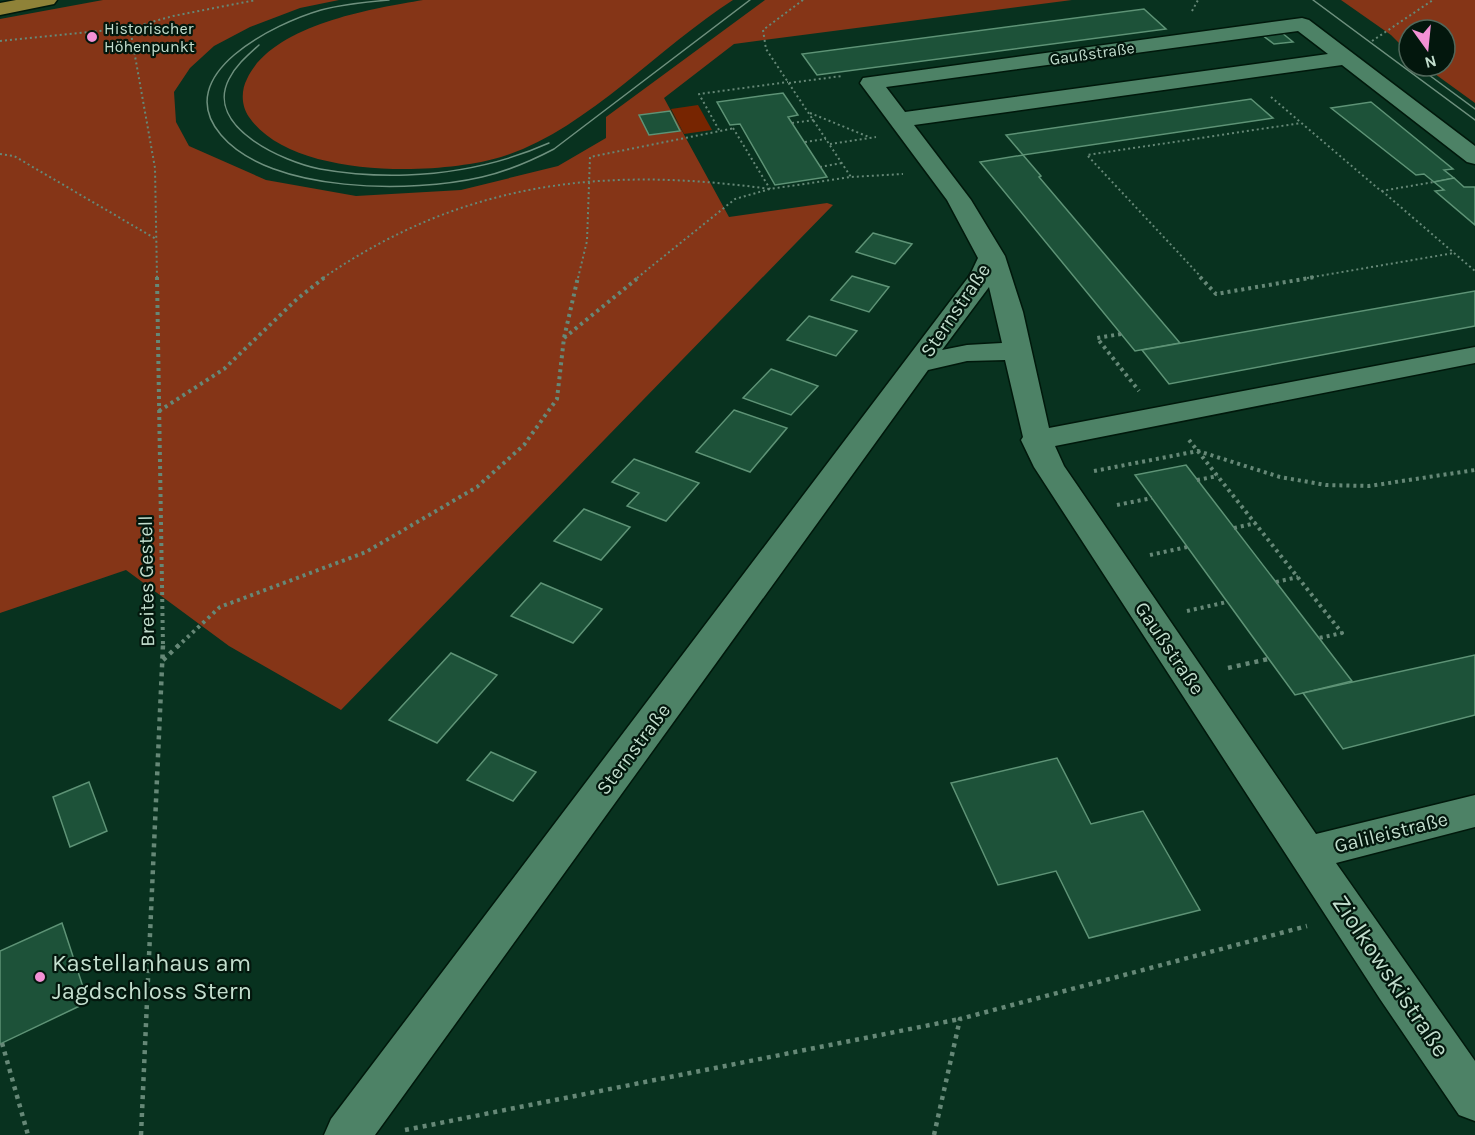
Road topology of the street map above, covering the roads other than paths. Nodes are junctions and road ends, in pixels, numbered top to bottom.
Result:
1 (47, 0) edge
2 (0, 9) edge
3 (1346, 58) junction
4 (899, 120) junction
5 (1475, 157) edge
6 (992, 256) junction
7 (1017, 351) junction
8 (918, 363) junction
9 (1475, 374) edge
10 (1036, 440) junction
11 (1475, 811) edge
12 (1308, 853) junction
13 (1475, 1099) edge
14 (347, 1135) edge

1 - 2 highway
3 - 4 street
3 - 4 street, Gaußstraße
3 - 5 street, Gaußstraße
4 - 6 street, Gaußstraße
6 - 7 street, Gaußstraße
6 - 8 street, Sternstraße
7 - 8 street, Sternstraße
7 - 10 street, Gaußstraße
8 - 14 street, Sternstraße
9 - 10 street
10 - 12 street, Gaußstraße
11 - 12 street, Galileistraße
12 - 13 street, Ziolkowskistraße

